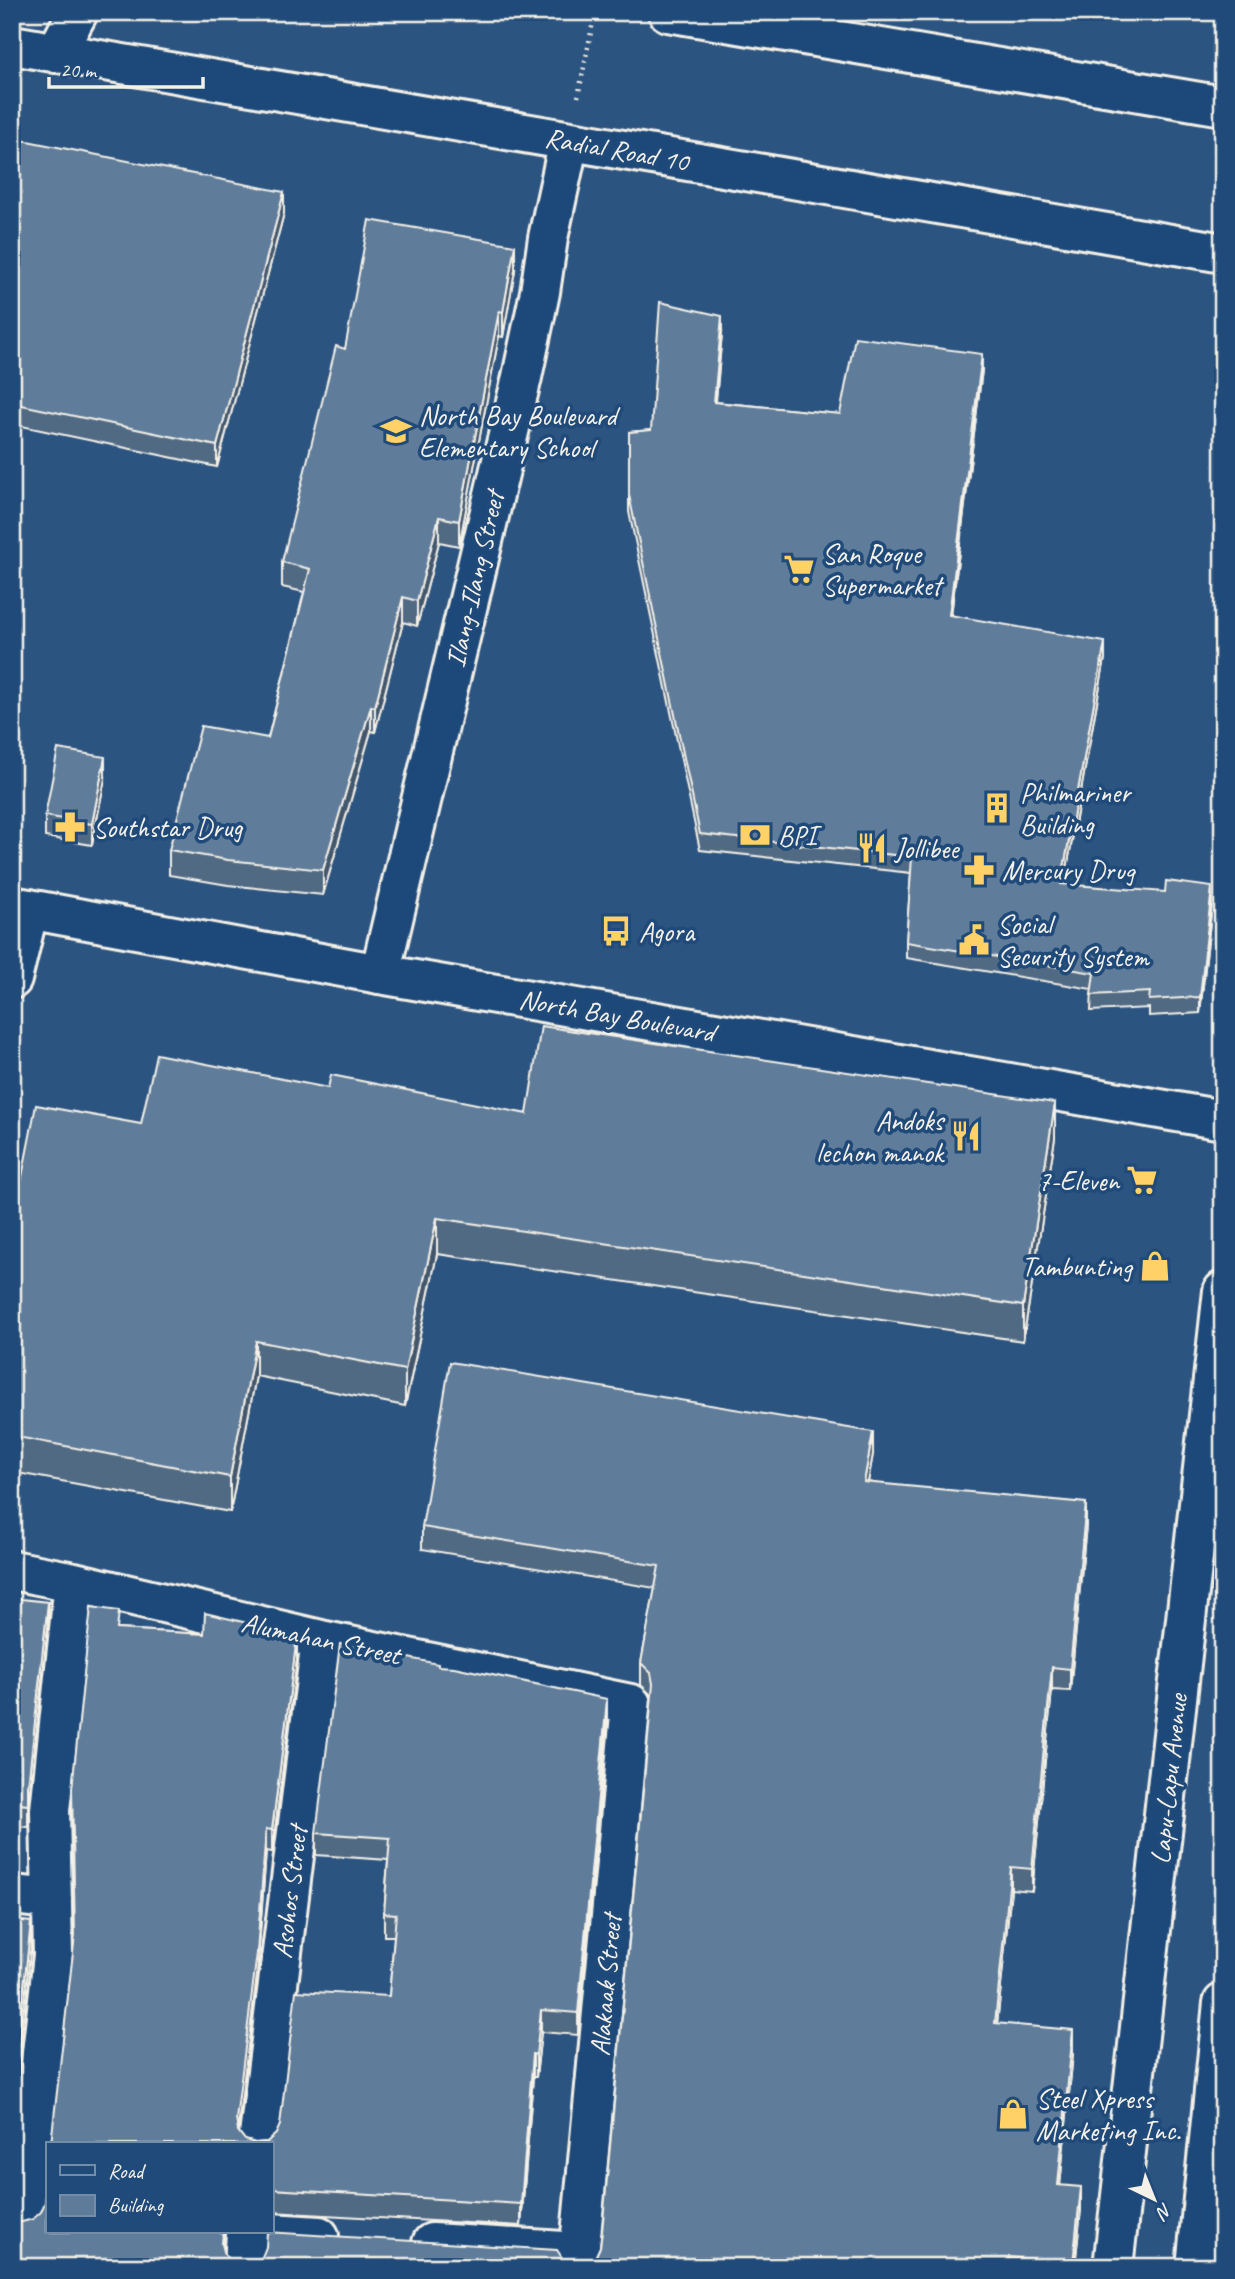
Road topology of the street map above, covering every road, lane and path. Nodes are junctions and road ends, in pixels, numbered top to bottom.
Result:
1 (78, 12) edge
2 (595, 12) edge
3 (668, 12) edge
4 (12, 45) edge
5 (56, 53) junction
6 (1223, 106) edge
7 (569, 141) junction
8 (1223, 253) edge
9 (21, 908) edge
10 (380, 974) junction
11 (12, 979) edge
12 (1223, 1120) edge
13 (1223, 1291) edge
14 (12, 1570) edge
15 (74, 1582) junction
16 (321, 1640) junction
17 (631, 1704) joint
18 (12, 1895) edge
19 (52, 1899) junction
20 (1223, 2003) edge
21 (257, 2142) edge
22 (12, 2221) edge
23 (273, 2233) edge
24 (246, 2234) edge
25 (349, 2238) edge
26 (403, 2241) edge
27 (579, 2259) edge
28 (244, 2267) edge
29 (1113, 2267) edge
30 (1196, 2267) edge

1 - 5 main road
2 - 7 path
3 - 6 main road
4 - 5 main road, Radial Road 10
5 - 7 main road, Radial Road 10
7 - 8 main road, Radial Road 10
7 - 10 main road, Ilang-Ilang Street
9 - 10 main road, North Bay Boulevard
9 - 11 main road
10 - 12 main road, North Bay Boulevard
13 - 29 main road, Lapu-Lapu Avenue
14 - 15 main road, Alumahan Street
15 - 16 main road, Alumahan Street
15 - 19 main road
16 - 17 main road, Alumahan Street
16 - 21 main road, Asohos Street
17 - 27 main road, Alakaak Street
18 - 19 main road
19 - 22 main road
20 - 30 main road
23 - 25 main road
24 - 28 main road
26 - 27 main road

